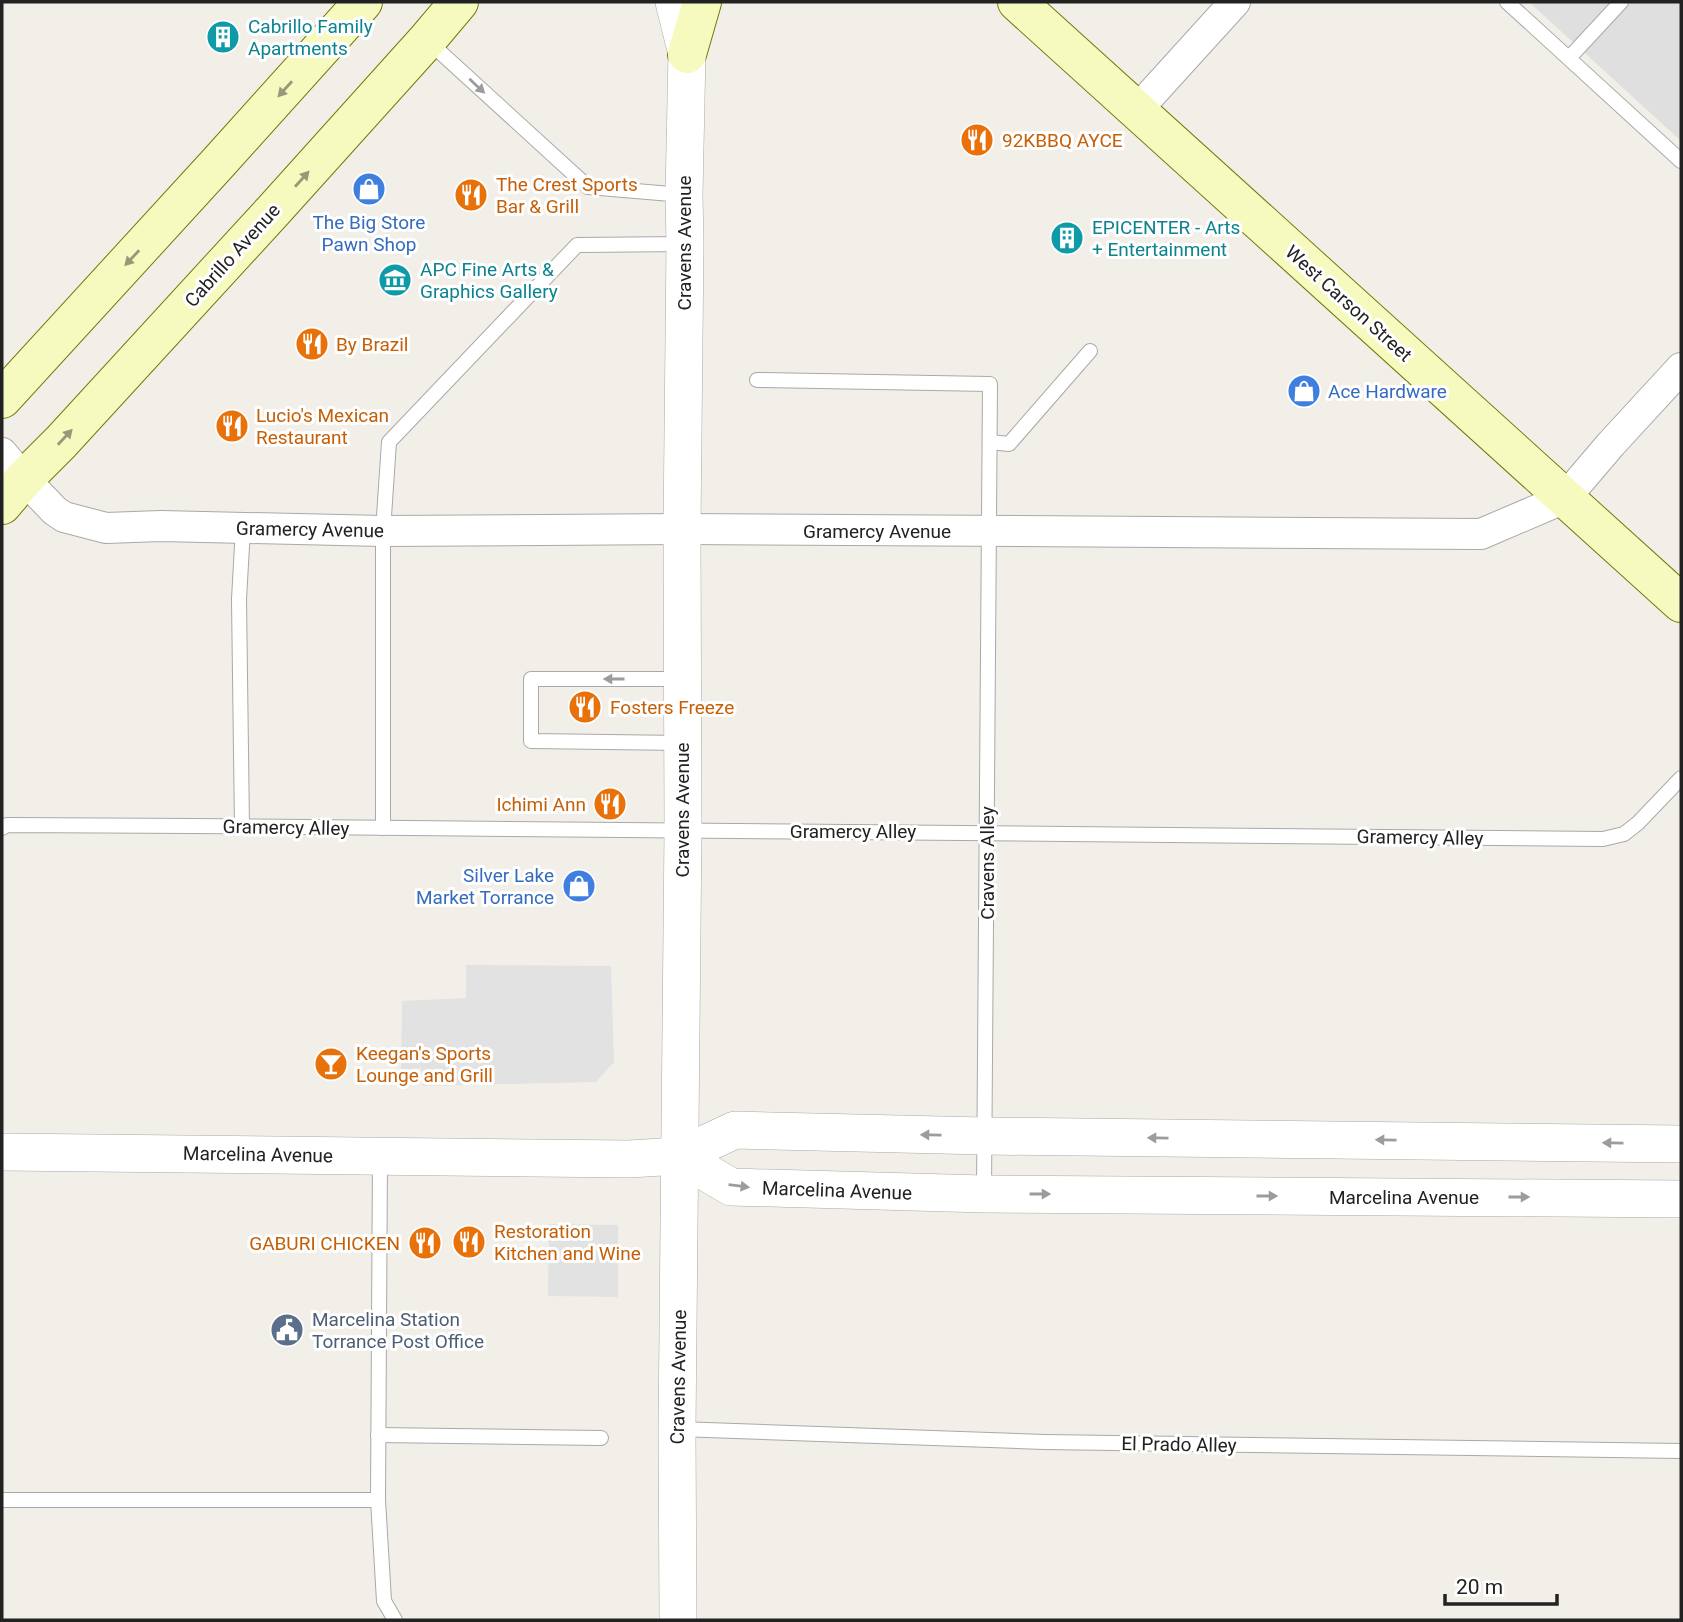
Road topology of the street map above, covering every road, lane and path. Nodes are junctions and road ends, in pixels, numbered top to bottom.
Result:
1 (363, 2) edge
2 (459, 2) edge
3 (674, 2) edge
4 (702, 2) edge
5 (1017, 2) edge
6 (1235, 2) edge
7 (1507, 2) edge
8 (1620, 2) edge
9 (427, 40) junction
10 (687, 54) junction
11 (1569, 58) junction
12 (1136, 111) junction
13 (1681, 161) edge
14 (684, 195) junction
15 (685, 244) junction
16 (1090, 351) dead end
17 (1681, 368) edge
18 (757, 380) dead end
19 (2, 399) edge
20 (990, 442) junction
21 (9, 479) edge
22 (1565, 498) junction
23 (243, 528) junction
24 (682, 529) junction
25 (383, 531) junction
26 (988, 531) junction
27 (1681, 603) edge
28 (683, 679) junction
29 (682, 743) junction
30 (1681, 778) edge
31 (242, 827) junction
32 (2, 828) edge
33 (383, 828) junction
34 (683, 830) junction
35 (987, 832) junction
36 (984, 1136) junction
37 (1681, 1144) edge
38 (2, 1152) edge
39 (380, 1156) junction
40 (679, 1156) junction
41 (984, 1194) junction
42 (1681, 1199) edge
43 (677, 1429) junction
44 (378, 1435) junction
45 (601, 1438) dead end
46 (1681, 1451) edge
47 (2, 1500) edge
48 (378, 1500) junction
49 (395, 1620) edge
50 (678, 1620) edge

1 -> 19 main road
2 - 9 main road, Cabrillo Avenue
3 - 10 street, Cravens Avenue
4 - 10 main road
5 - 12 main road, West Carson Street
6 - 12 street
7 - 11 lane
8 - 11 lane
9 -> 14 lane
21 -> 9 main road, Cabrillo Avenue
10 - 14 street, Cravens Avenue
11 - 13 lane
12 - 22 main road, West Carson Street
14 - 15 street, Cravens Avenue
15 - 24 street, Cravens Avenue
15 - 25 lane
16 - 20 lane
17 - 22 street, Gramercy Avenue
18 - 20 lane, Cravens Alley
20 - 26 lane, Cravens Alley
21 - 23 street, Gramercy Avenue
22 - 26 street, Gramercy Avenue
22 - 27 main road, West Carson Street
23 - 25 street, Gramercy Avenue
23 - 31 lane
24 - 25 street, Gramercy Avenue
24 - 26 street, Gramercy Avenue
24 - 28 street, Cravens Avenue
25 - 33 lane
26 - 35 lane, Cravens Alley
28 - 29 street, Cravens Avenue
28 -> 29 lane
29 - 34 street, Cravens Avenue
30 - 35 lane, Gramercy Alley
31 - 32 lane, Gramercy Alley
31 - 33 lane, Gramercy Alley
33 - 34 lane, Gramercy Alley
34 - 35 lane, Gramercy Alley
34 - 40 street, Cravens Avenue
35 - 36 lane, Cravens Alley
37 -> 36 street
36 -> 40 street
36 - 41 lane, Cravens Alley
38 - 39 street, Marcelina Avenue
39 - 40 street, Marcelina Avenue
39 - 44 lane
40 -> 41 street, Marcelina Avenue
40 - 43 street, Cravens Avenue
41 -> 42 street, Marcelina Avenue
43 - 46 lane, El Prado Alley
43 - 50 street, Cravens Avenue
44 - 45 lane
44 - 48 lane
47 - 48 lane
48 - 49 lane

